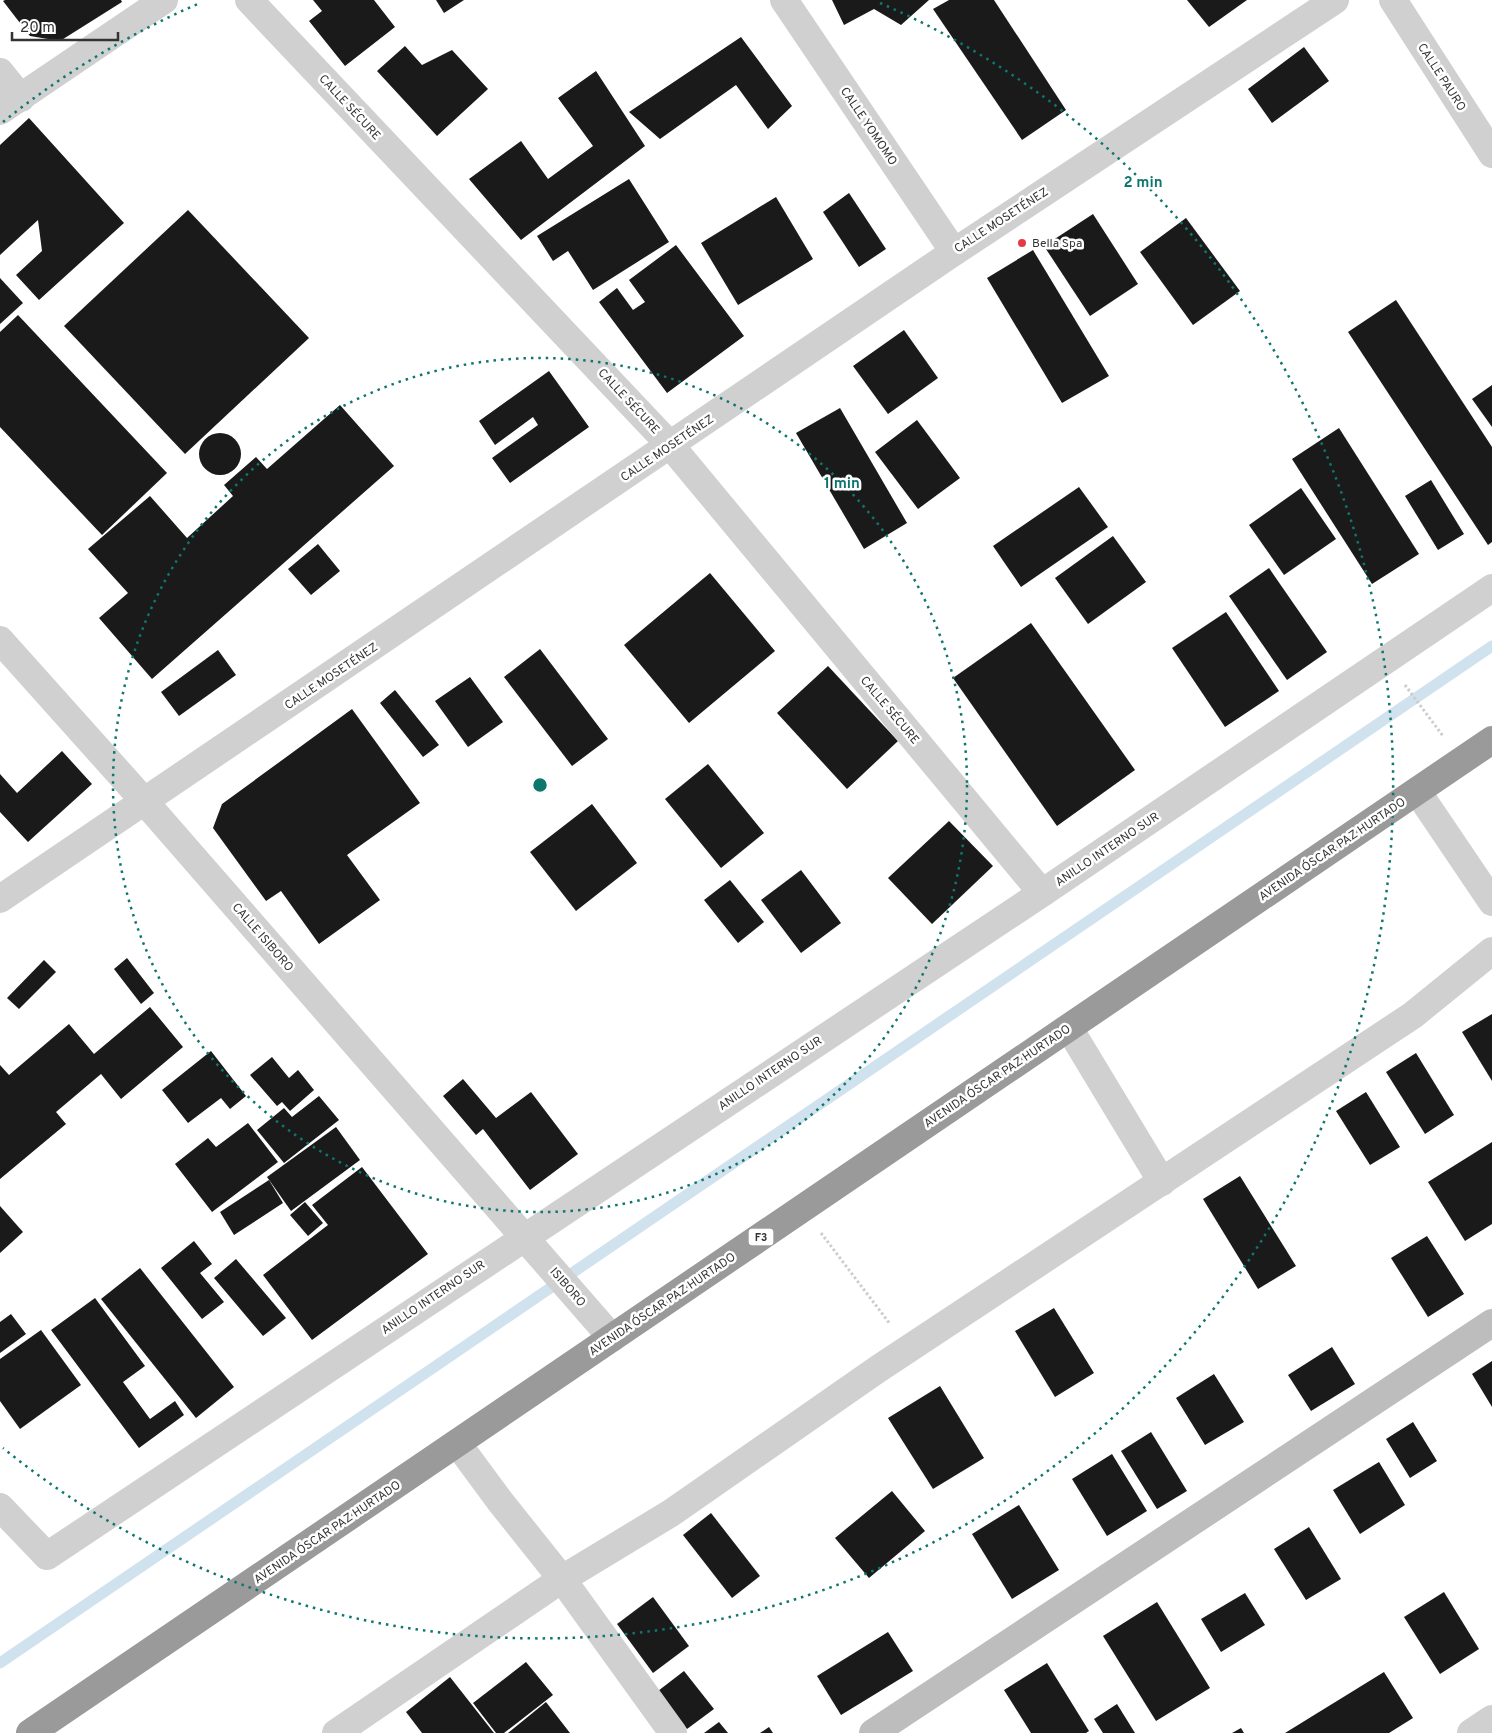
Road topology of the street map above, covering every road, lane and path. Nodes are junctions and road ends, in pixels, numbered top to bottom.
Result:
1 (164, 0) edge
2 (249, 0) edge
3 (784, 0) edge
4 (1335, 0) edge
5 (1393, 0) edge
6 (0, 72) edge
7 (10, 104) edge
8 (1492, 154) edge
9 (954, 252) junction
10 (671, 446) junction
11 (1492, 588) edge
12 (0, 640) edge
13 (1386, 661) junction
14 (1492, 740) edge
15 (1462, 760) junction
16 (1417, 791) junction
17 (145, 802) junction
18 (1042, 893) junction
19 (0, 900) edge
20 (1492, 902) edge
21 (1492, 951) edge
22 (1069, 1028) junction
23 (1162, 1182) junction
24 (803, 1209) junction
25 (524, 1236) junction
26 (1492, 1322) edge
27 (612, 1338) junction
28 (909, 1349) junction
29 (457, 1443) junction
30 (0, 1507) edge
31 (562, 1579) junction
32 (1492, 1719) edge
33 (30, 1733) edge
34 (336, 1733) edge
35 (673, 1733) edge
36 (874, 1733) edge
37 (1471, 1733) edge

1 - 7 street
2 - 10 street, CALLE SÉCURE
3 - 9 street, CALLE YOMOMO
4 - 9 street, CALLE MOSETÉNEZ
5 - 8 street, CALLE PAURO
6 - 7 street
9 - 10 street, CALLE MOSETÉNEZ
10 - 17 street, CALLE MOSETÉNEZ
10 - 18 street, CALLE SÉCURE
11 - 13 street, ANILLO INTERNO SUR
12 - 17 street, CALLE ISIBORO
13 - 15 path
13 - 18 street, ANILLO INTERNO SUR
14 - 15 highway, AVENIDA ÓSCAR PAZ HURTADO / F3
15 - 16 highway, AVENIDA ÓSCAR PAZ HURTADO / F3
16 - 20 street
16 - 22 highway, AVENIDA ÓSCAR PAZ HURTADO / F3
17 - 19 street, CALLE MOSETÉNEZ
17 - 25 street, CALLE ISIBORO
18 - 25 street, ANILLO INTERNO SUR
21 - 23 street
22 - 23 street
22 - 24 highway, AVENIDA ÓSCAR PAZ HURTADO / F3
23 - 28 street
24 - 27 highway, AVENIDA ÓSCAR PAZ HURTADO / F3
24 - 28 path
25 - 27 street, ISIBORO
25 - 30 street, ANILLO INTERNO SUR
26 - 36 street
27 - 29 highway, AVENIDA ÓSCAR PAZ HURTADO / F3
28 - 31 street
29 - 31 street
29 - 33 highway, AVENIDA ÓSCAR PAZ HURTADO / F3
31 - 34 street
31 - 35 street
32 - 37 street

